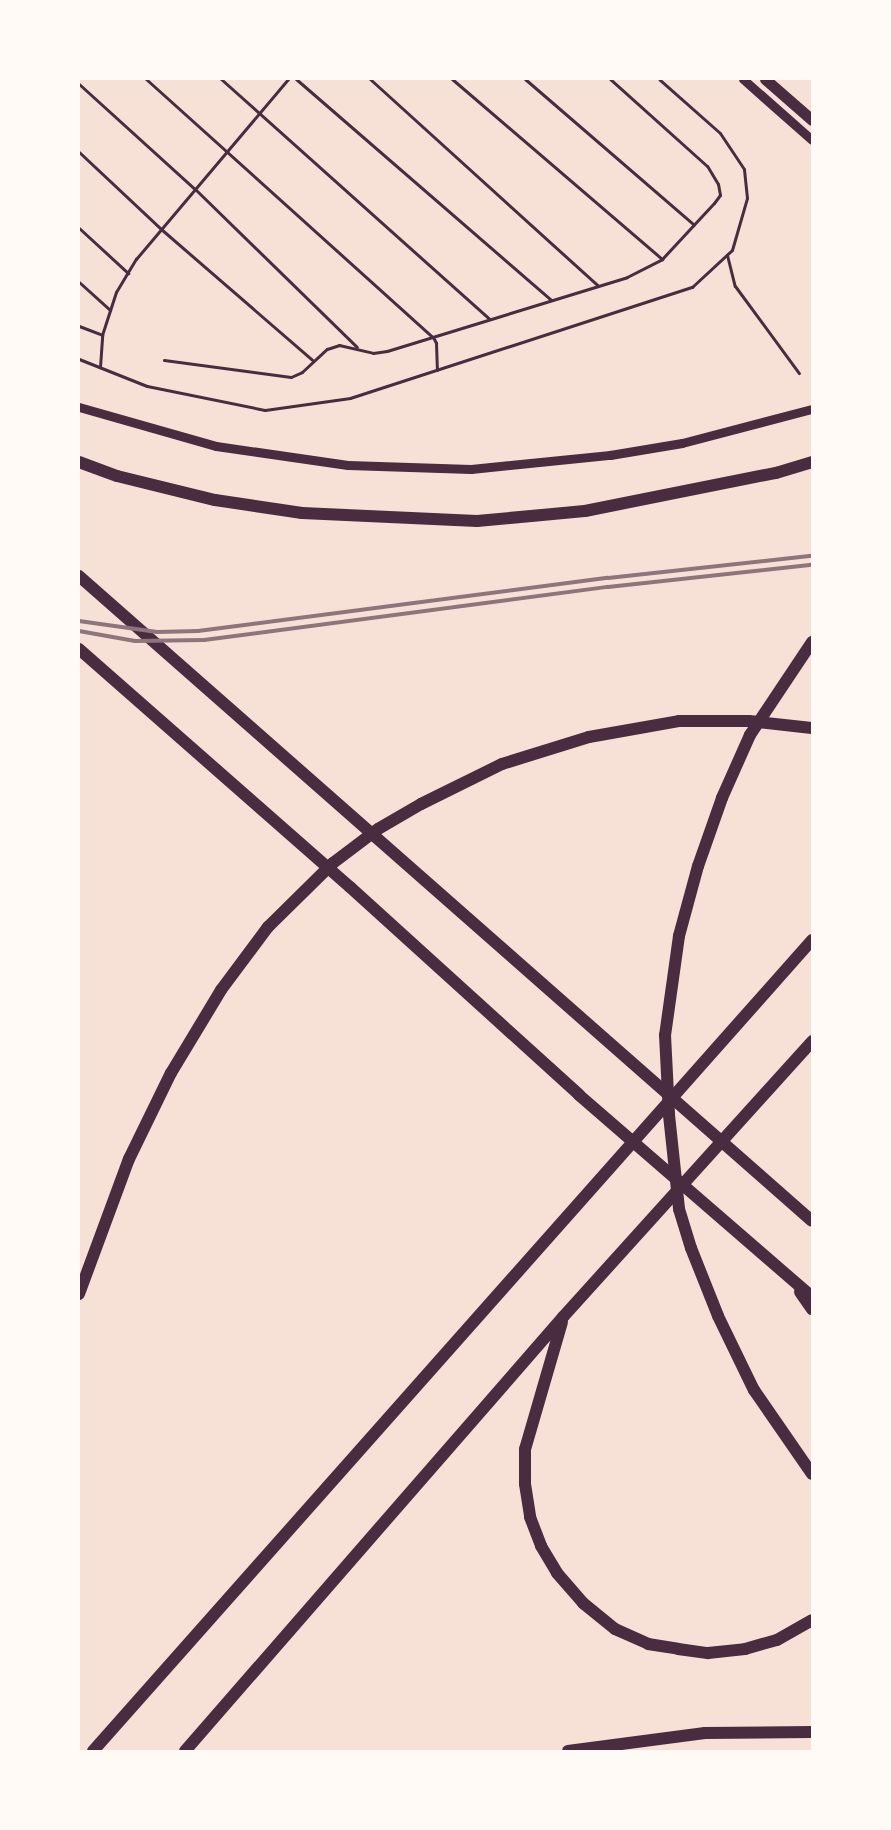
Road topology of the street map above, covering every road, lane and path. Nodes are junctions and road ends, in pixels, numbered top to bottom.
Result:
1 (146, 79) edge
2 (221, 79) edge
3 (288, 79) edge
4 (296, 79) edge
5 (370, 79) edge
6 (452, 79) edge
7 (525, 79) edge
8 (610, 79) edge
9 (659, 79) edge
10 (743, 79) edge
11 (765, 79) edge
12 (79, 84) edge
13 (259, 111) junction
14 (812, 120) edge
15 (812, 140) edge
16 (226, 151) junction
17 (79, 152) edge
18 (194, 189) junction
19 (694, 226) junction
20 (79, 228) edge
21 (161, 229) junction
22 (727, 255) junction
23 (662, 259) junction
24 (128, 273) junction
25 (79, 282) edge
26 (598, 286) junction
27 (551, 300) junction
28 (110, 310) junction
29 (490, 320) junction
30 (79, 326) edge
31 (102, 335) junction
32 (433, 337) junction
33 (359, 349) junction
34 (79, 358) edge
35 (164, 360) dead end
36 (312, 360) junction
37 (100, 367) junction
38 (437, 370) junction
39 (799, 373) dead end
40 (79, 407) edge
41 (812, 409) edge
42 (79, 462) edge
43 (812, 462) edge
44 (79, 576) edge
45 (812, 642) edge
46 (79, 649) edge
47 (812, 728) edge
48 (812, 940) edge
49 (812, 1041) edge
50 (764, 1180) junction
51 (812, 1213) edge
52 (812, 1221) edge
53 (785, 1272) junction
54 (79, 1294) edge
55 (812, 1297) edge
56 (812, 1309) edge
57 (563, 1317) junction
58 (812, 1474) edge
59 (812, 1620) edge
60 (812, 1732) edge
61 (93, 1751) edge
62 (185, 1751) edge
63 (568, 1751) edge

1 - 16 lane
2 - 13 lane
3 - 13 lane
4 - 27 lane
5 - 26 lane
6 - 23 lane
7 - 19 lane
8 - 19 lane
9 - 22 lane
10 - 15 street
11 - 14 main road
12 - 18 lane
13 - 16 lane
13 - 29 lane
16 - 18 lane
16 - 32 lane
17 - 21 lane
18 - 21 lane
18 - 33 lane
19 - 23 lane
20 - 24 lane
21 - 24 lane
21 - 36 lane
22 - 38 lane
22 - 39 lane
23 - 26 lane
24 - 28 lane
25 - 28 lane
26 - 27 lane
27 - 29 lane
28 - 31 lane
29 - 32 lane
30 - 31 lane
31 - 37 lane
32 - 33 lane
32 - 38 lane
33 - 36 lane
34 - 37 lane
35 - 36 lane
37 - 38 lane
40 - 41 street
42 - 43 highway
44 - 50 highway
45 - 58 highway
46 - 53 highway
47 - 54 highway
48 - 61 highway
49 - 57 highway
50 - 51 highway
50 - 52 highway
53 - 55 highway
53 - 56 highway
57 - 59 highway
57 - 62 highway
60 - 63 highway

